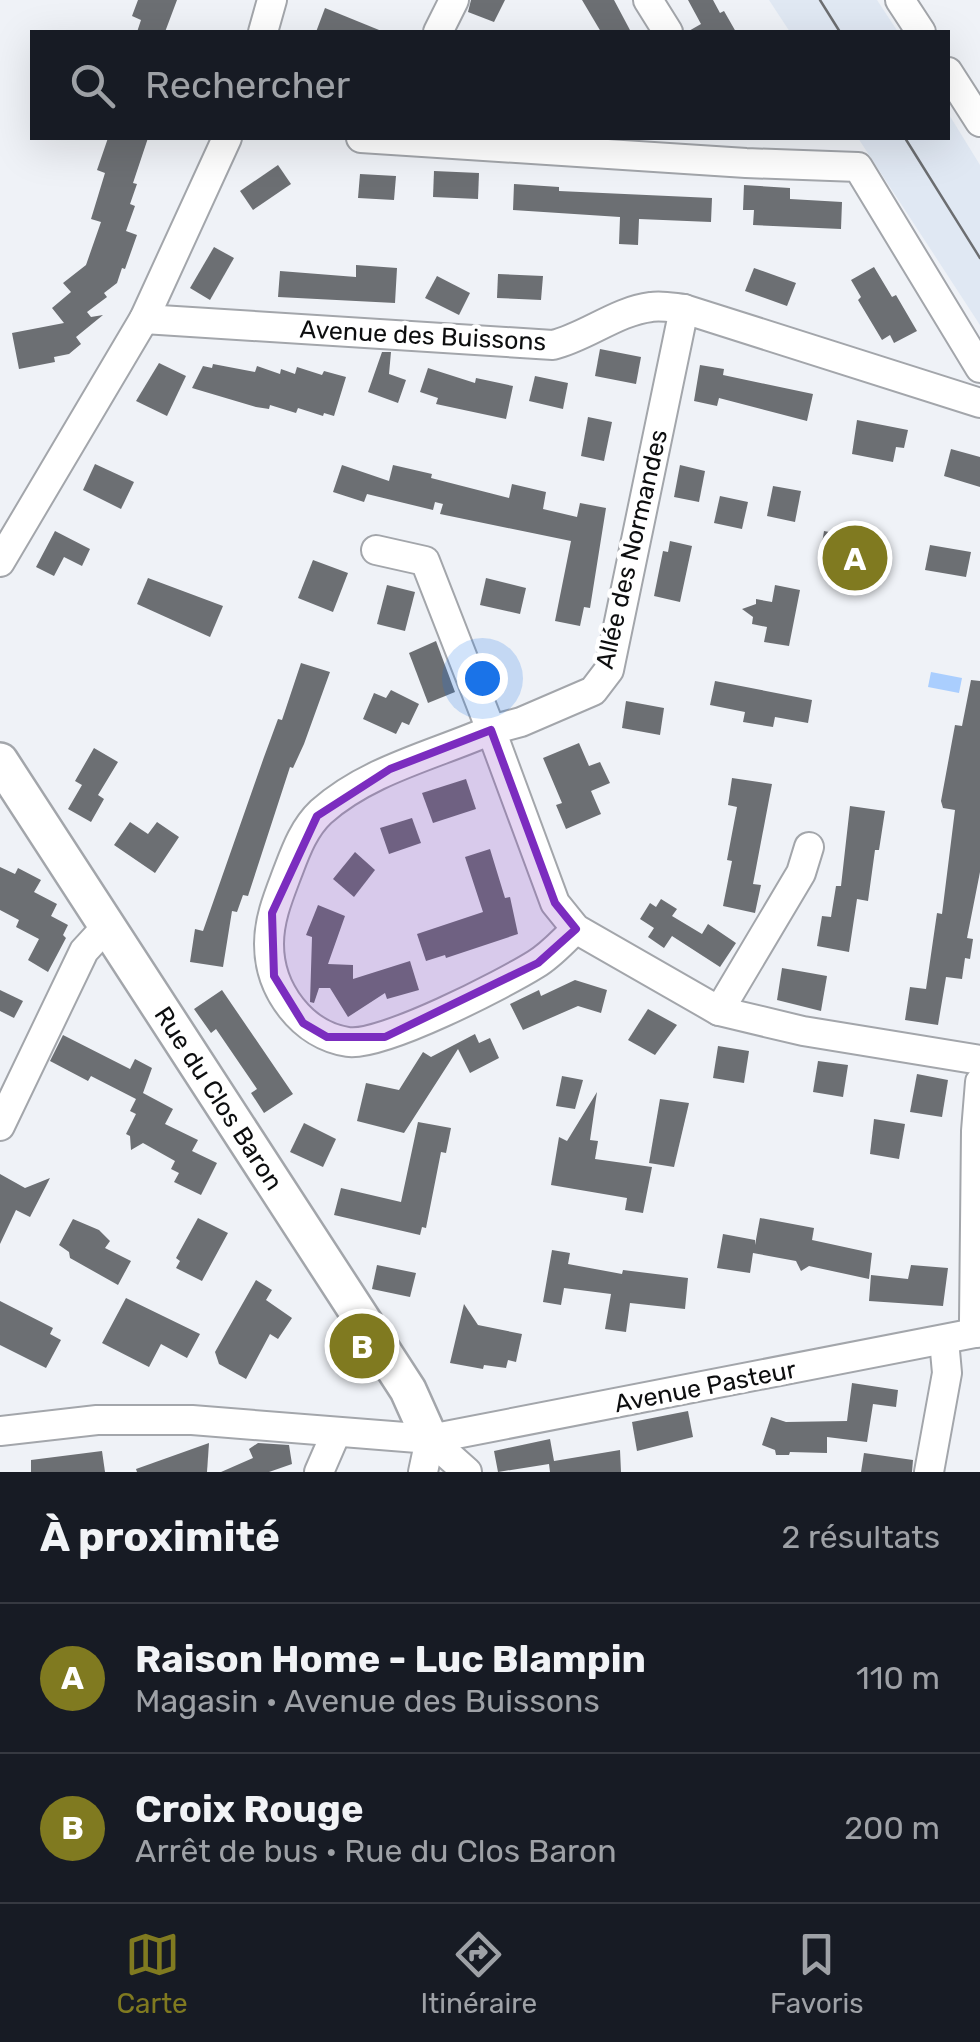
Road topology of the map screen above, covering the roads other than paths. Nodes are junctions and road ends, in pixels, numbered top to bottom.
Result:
1 (272, 0) edge
2 (454, 0) edge
3 (648, 0) edge
4 (900, 0) edge
5 (264, 30) edge
6 (439, 30) edge
7 (667, 30) edge
8 (920, 30) edge
9 (950, 75) edge
10 (980, 122) edge
11 (226, 140) edge
12 (415, 140) edge
13 (732, 140) edge
14 (746, 164) junction
15 (684, 309) junction
16 (144, 319) junction
17 (980, 368) edge
18 (980, 403) edge
19 (376, 550) dead end
20 (0, 562) edge
21 (491, 730) junction
22 (0, 760) edge
23 (809, 846) dead end
24 (107, 926) junction
25 (576, 929) junction
26 (719, 1011) junction
27 (980, 1060) edge
28 (980, 1082) edge
29 (0, 1126) edge
30 (978, 1332) edge
31 (944, 1340) junction
32 (0, 1431) edge
33 (336, 1433) junction
34 (426, 1456) edge
35 (319, 1472) edge
36 (467, 1472) edge
37 (929, 1472) edge

1 - 5 street
2 - 6 street
3 - 7 street
4 - 8 street
9 - 10 street
11 - 16 street
12 - 14 street
13 - 14 street
14 - 17 street
15 - 16 street, Avenue des Buissons
15 - 18 street, Avenue des Buissons
15 - 21 street, Allée des Normandes
16 - 20 street
19 - 21 street
21 - 25 street
21 - 25 street
22 - 24 street, Rue du Clos Baron
23 - 26 street
24 - 29 street
24 - 34 street, Rue du Clos Baron
25 - 26 street
26 - 27 street
28 - 30 street
30 - 31 street, Avenue Pasteur
31 - 34 street, Avenue Pasteur
31 - 37 street
32 - 33 street, Avenue Pasteur
33 - 34 street, Avenue Pasteur
33 - 35 street
34 - 36 street

